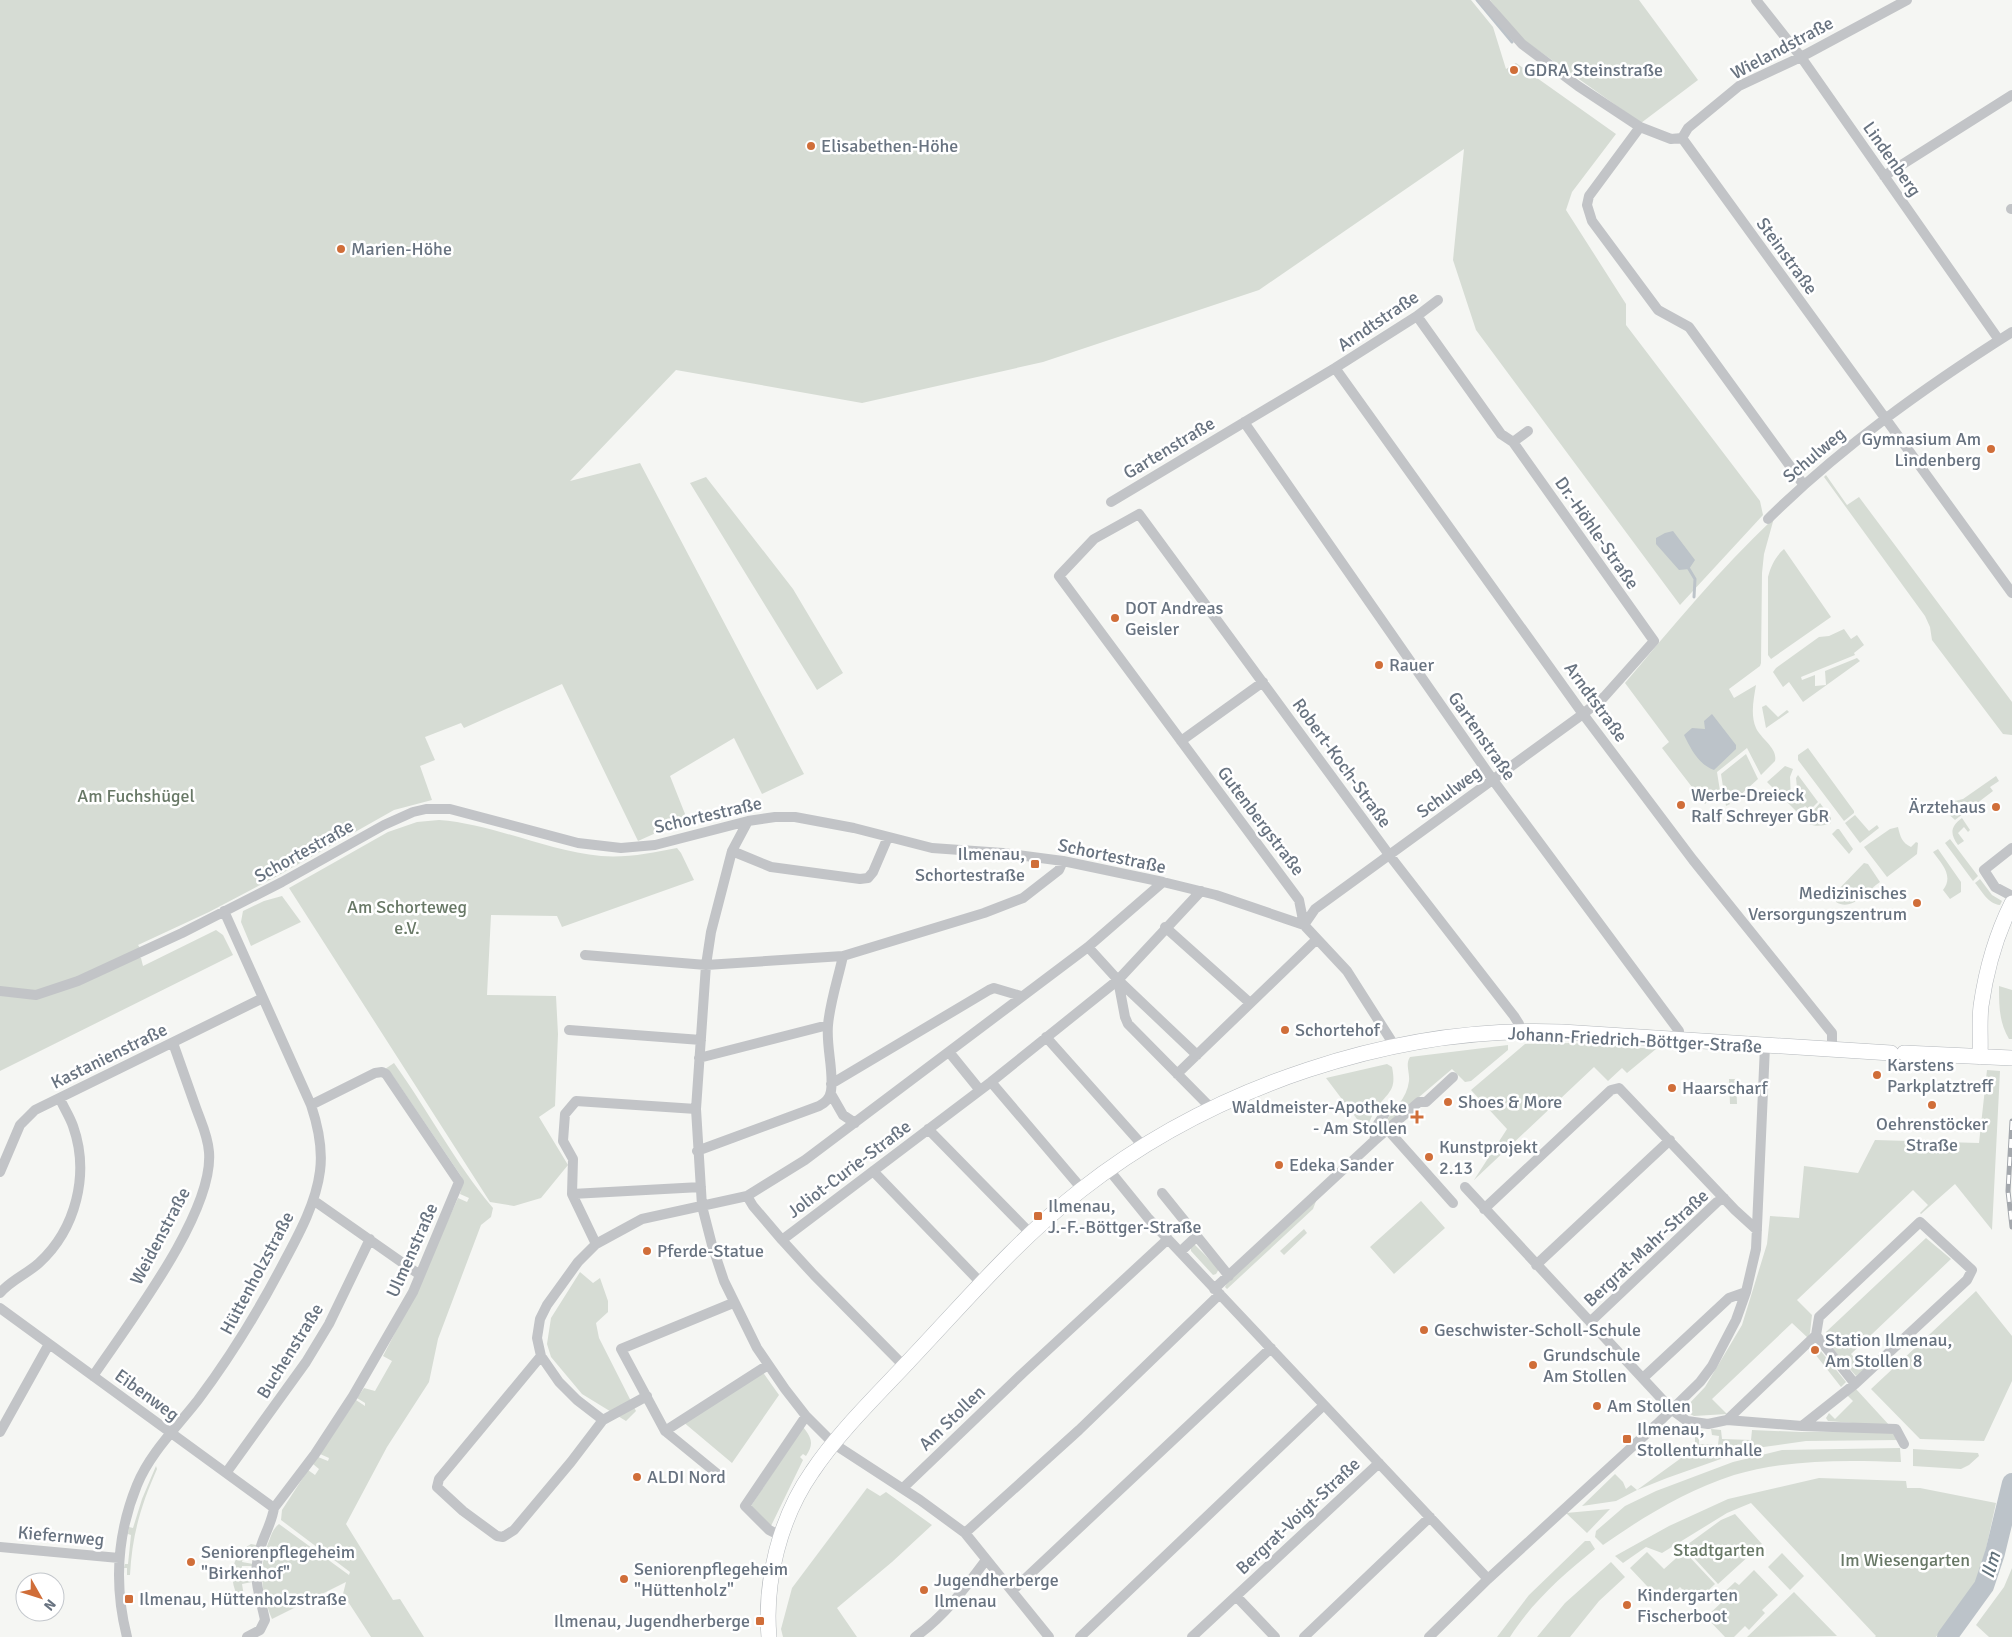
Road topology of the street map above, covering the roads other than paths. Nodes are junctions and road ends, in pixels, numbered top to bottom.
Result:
1 (1483, 0) edge
2 (1756, 0) edge
3 (1902, 1) edge
4 (1801, 57) junction
5 (2012, 95) edge
6 (1640, 128) junction
7 (1682, 138) junction
8 (1884, 176) junction
9 (1438, 300) dead end
10 (1417, 316) junction
11 (2012, 332) edge
12 (1999, 340) junction
13 (1335, 368) junction
14 (1293, 393) joint
15 (1884, 418) junction
16 (1244, 422) junction
17 (1528, 431) dead end
18 (1513, 442) junction
19 (1803, 484) junction
20 (1111, 502) dead end
21 (1139, 514) joint
22 (1768, 519) dead end
23 (2011, 591) edge
24 (1654, 641) joint
25 (1262, 682) junction
26 (1583, 714) junction
27 (1181, 741) junction
28 (1493, 780) junction
29 (748, 821) junction
30 (888, 837) junction
31 (2012, 848) edge
32 (732, 852) junction
33 (1390, 856) junction
34 (1063, 861) junction
35 (1163, 882) junction
36 (1201, 891) junction
37 (2012, 896) edge
38 (2012, 903) edge
39 (224, 911) junction
40 (1304, 925) junction
41 (1165, 928) junction
42 (1317, 938) junction
43 (1088, 947) junction
44 (585, 955) dead end
45 (842, 956) junction
46 (706, 965) junction
47 (1118, 980) junction
48 (0, 991) edge
49 (1021, 996) junction
50 (263, 998) junction
51 (1250, 1004) junction
52 (828, 1025) junction
53 (569, 1030) dead end
54 (1519, 1031) junction
55 (1046, 1037) junction
56 (701, 1040) junction
57 (1679, 1040) junction
58 (173, 1043) junction
59 (1765, 1046) junction
60 (1396, 1048) junction
61 (1832, 1050) junction
62 (949, 1052) junction
63 (1197, 1054) junction
64 (1980, 1057) junction
65 (699, 1058) junction
66 (2012, 1058) edge
67 (1177, 1074) junction
68 (1453, 1078) dead end
69 (991, 1082) junction
70 (831, 1089) junction
71 (980, 1089) junction
72 (60, 1099) junction
73 (311, 1104) junction
74 (696, 1109) junction
75 (1212, 1109) junction
76 (1387, 1110) dead end
77 (854, 1123) junction
78 (928, 1129) junction
79 (1387, 1129) junction
80 (1670, 1140) junction
81 (1374, 1141) junction
82 (1144, 1146) junction
83 (697, 1151) junction
84 (1109, 1170) junction
85 (872, 1171) junction
86 (0, 1172) edge
87 (700, 1187) junction
88 (1465, 1187) dead end
89 (1082, 1189) junction
90 (1162, 1193) dead end
91 (572, 1194) junction
92 (748, 1196) junction
93 (1724, 1198) junction
94 (313, 1200) junction
95 (1453, 1203) dead end
96 (702, 1206) junction
97 (1484, 1209) junction
98 (1757, 1230) junction
99 (1030, 1233) junction
100 (1197, 1236) junction
101 (370, 1239) junction
102 (1168, 1239) junction
103 (782, 1240) junction
104 (596, 1244) junction
105 (1180, 1252) junction
106 (1536, 1265) junction
107 (420, 1275) junction
108 (1229, 1276) junction
109 (982, 1284) junction
110 (1217, 1292) junction
111 (1746, 1292) junction
112 (0, 1293) edge
113 (734, 1303) junction
114 (0, 1308) edge
115 (1590, 1322) junction
116 (1816, 1335) junction
117 (49, 1344) junction
118 (1271, 1348) junction
119 (541, 1356) junction
120 (768, 1365) junction
121 (904, 1366) junction
122 (93, 1376) junction
123 (1642, 1378) junction
124 (1854, 1384) junction
125 (647, 1396) junction
126 (1324, 1405) junction
127 (1672, 1410) junction
128 (806, 1416) junction
129 (602, 1420) junction
130 (1727, 1420) junction
131 (1802, 1426) junction
132 (665, 1431) junction
133 (0, 1432) edge
134 (171, 1432) junction
135 (834, 1444) junction
136 (1904, 1444) dead end
137 (1379, 1463) junction
138 (226, 1473) junction
139 (720, 1476) dead end
140 (903, 1488) junction
141 (274, 1508) junction
142 (1430, 1517) junction
143 (965, 1533) junction
144 (781, 1536) junction
145 (0, 1546) edge
146 (119, 1558) junction
147 (986, 1560) junction
148 (1488, 1579) junction
149 (1012, 1591) junction
150 (1236, 1596) junction
151 (127, 1637) edge
152 (247, 1637) edge
153 (769, 1637) edge
154 (915, 1637) edge
155 (1049, 1637) edge
156 (1080, 1637) edge
157 (1192, 1637) edge
158 (1275, 1637) edge
159 (1304, 1637) edge
160 (1429, 1637) edge

1 - 6 street
2 - 4 street, Lindenberg
3 - 4 street, Wielandstraße
4 - 7 street, Wielandstraße
4 - 8 street, Lindenberg
5 - 8 street
6 - 7 street
6 - 19 street
7 - 15 street, Steinstraße
8 - 12 street, Lindenberg
9 - 10 street, Arndtstraße
10 - 13 street, Arndtstraße
10 - 18 street, Dr.-Höhle-Straße
11 - 12 street, Schulweg
12 - 15 street, Schulweg
13 - 14 street, Arndtstraße
13 - 26 street, Arndtstraße
14 - 16 street, Gartenstraße
15 - 19 street, Schulweg
15 - 23 street, Steinstraße
16 - 20 street, Gartenstraße
16 - 28 street, Gartenstraße
17 - 18 street
18 - 24 street, Dr.-Höhle-Straße
19 - 22 street, Schulweg
21 - 25 street, Robert-Koch-Straße
21 - 27 street, Gutenbergstraße
24 - 26 street, Schulweg
25 - 27 street
25 - 33 street, Robert-Koch-Straße
26 - 28 street, Schulweg
26 - 61 street, Arndtstraße
27 - 40 street, Gutenbergstraße
28 - 33 street, Schulweg
28 - 57 street, Gartenstraße
29 - 30 street, Schortestraße
29 - 32 street
29 - 39 street, Schortestraße
30 - 32 street
30 - 34 street, Schortestraße
31 - 37 street
32 - 46 street
33 - 40 street, Schulweg
33 - 54 street, Robert-Koch-Straße
34 - 35 street, Schortestraße
34 - 45 street
35 - 36 street, Schortestraße
35 - 43 street, Joliot-Curie-Straße
36 - 40 street, Schortestraße
36 - 41 street, Joliot-Curie-Straße
38 - 64 street
39 - 48 street, Schortestraße
39 - 50 street, Hüttenholzstraße
40 - 42 street, Schortestraße
41 - 47 street, Joliot-Curie-Straße
41 - 51 street
42 - 51 street
42 - 60 street, Schortestraße
43 - 47 street
43 - 49 street, Joliot-Curie-Straße
44 - 46 street
45 - 46 street
45 - 52 street
46 - 56 street
47 - 55 street, Joliot-Curie-Straße
47 - 63 street
47 - 67 street
49 - 62 street, Joliot-Curie-Straße
49 - 70 street
50 - 58 street, Kastanienstraße
50 - 73 street, Hüttenholzstraße
51 - 63 street
52 - 65 street
52 - 70 street
53 - 56 street
54 - 57 street, Johann-Friedrich-Böttger-Straße
54 - 60 street, Johann-Friedrich-Böttger-Straße
55 - 69 street, Joliot-Curie-Straße
55 - 82 street
56 - 65 street
57 - 59 street, Johann-Friedrich-Böttger-Straße
58 - 72 street, Kastanienstraße
58 - 122 street, Weidenstraße
59 - 61 street, Johann-Friedrich-Böttger-Straße
59 - 98 street
60 - 75 street, Johann-Friedrich-Böttger-Straße
61 - 64 street, Johann-Friedrich-Böttger-Straße
62 - 71 street
62 - 77 street, Joliot-Curie-Straße
63 - 67 street
64 - 66 street
65 - 74 street
67 - 75 street
68 - 79 street
69 - 71 street, Joliot-Curie-Straße
69 - 89 street
70 - 77 street
70 - 83 street
71 - 78 street, Joliot-Curie-Straße
72 - 86 street, Kastanienstraße
72 - 112 street
73 - 94 street, Hüttenholzstraße
73 - 107 street, Ulmenstraße
74 - 83 street
74 - 91 street
75 - 82 street, Johann-Friedrich-Böttger-Straße
76 - 81 street
77 - 92 street, Joliot-Curie-Straße
78 - 85 street, Joliot-Curie-Straße
78 - 99 street
79 - 81 street
79 - 95 street
80 - 93 street, Bergrat-Mahr-Straße
80 - 97 street, Bergrat-Mahr-Straße
80 - 106 street
81 - 108 street
82 - 84 street, Johann-Friedrich-Böttger-Straße
83 - 87 street
84 - 89 street, Johann-Friedrich-Böttger-Straße
84 - 102 street, Bergrat-Voigt-Straße
85 - 103 street, Joliot-Curie-Straße
85 - 109 street
87 - 91 street
87 - 96 street
88 - 97 street, Bergrat-Mahr-Straße
89 - 99 street, Johann-Friedrich-Böttger-Straße
90 - 100 street
91 - 104 street
92 - 96 street, Joliot-Curie-Straße
92 - 103 street, Joliot-Curie-Straße
93 - 98 street, Bergrat-Mahr-Straße
93 - 115 street, Bergrat-Mahr-Straße
94 - 101 street
94 - 134 street, Hüttenholzstraße
96 - 104 street, Joliot-Curie-Straße
96 - 113 street
97 - 106 street, Bergrat-Mahr-Straße
98 - 111 street
99 - 109 street, Johann-Friedrich-Böttger-Straße
100 - 105 street
100 - 108 street
101 - 107 street
101 - 138 street, Buchenstraße
102 - 105 street, Bergrat-Voigt-Straße
102 - 140 street, Am Stollen
103 - 121 street
104 - 119 street, Joliot-Curie-Straße
105 - 110 street, Bergrat-Voigt-Straße
106 - 115 street, Bergrat-Mahr-Straße
107 - 141 street, Ulmenstraße
108 - 110 street
109 - 121 street, Johann-Friedrich-Böttger-Straße
110 - 118 street, Bergrat-Voigt-Straße
110 - 143 street
111 - 123 street
111 - 127 street
113 - 120 street
113 - 125 street
114 - 117 street, Eibenweg
115 - 123 street, Bergrat-Mahr-Straße
116 - 124 street
116 - 124 street
116 - 130 street
117 - 122 street, Eibenweg
117 - 133 street
118 - 126 street, Bergrat-Voigt-Straße
118 - 149 street
119 - 129 street
119 - 129 street
120 - 128 street
120 - 132 street
121 - 135 street, Johann-Friedrich-Böttger-Straße
122 - 134 street, Eibenweg
123 - 127 street, Bergrat-Mahr-Straße
124 - 131 street
125 - 129 street
125 - 132 street
126 - 137 street, Bergrat-Voigt-Straße
126 - 156 street
127 - 130 street, Bergrat-Mahr-Straße
127 - 148 street
128 - 135 street
128 - 144 street
130 - 131 street, Bergrat-Mahr-Straße
131 - 136 street, Bergrat-Mahr-Straße
132 - 139 street
134 - 138 street, Eibenweg
134 - 146 street, Hüttenholzstraße
135 - 140 street
135 - 144 street, Johann-Friedrich-Böttger-Straße
137 - 142 street, Bergrat-Voigt-Straße
137 - 150 street, Bergrat-Voigt-Straße
138 - 141 street, Eibenweg
140 - 143 street
141 - 152 street
142 - 148 street, Bergrat-Voigt-Straße
142 - 159 street
143 - 147 street
144 - 153 street, Johann-Friedrich-Böttger-Straße
145 - 146 street, Kiefernweg
146 - 151 street, Hüttenholzstraße
147 - 149 street
147 - 154 street
148 - 160 street
149 - 155 street
150 - 157 street
150 - 158 street, Bergrat-Voigt-Straße

